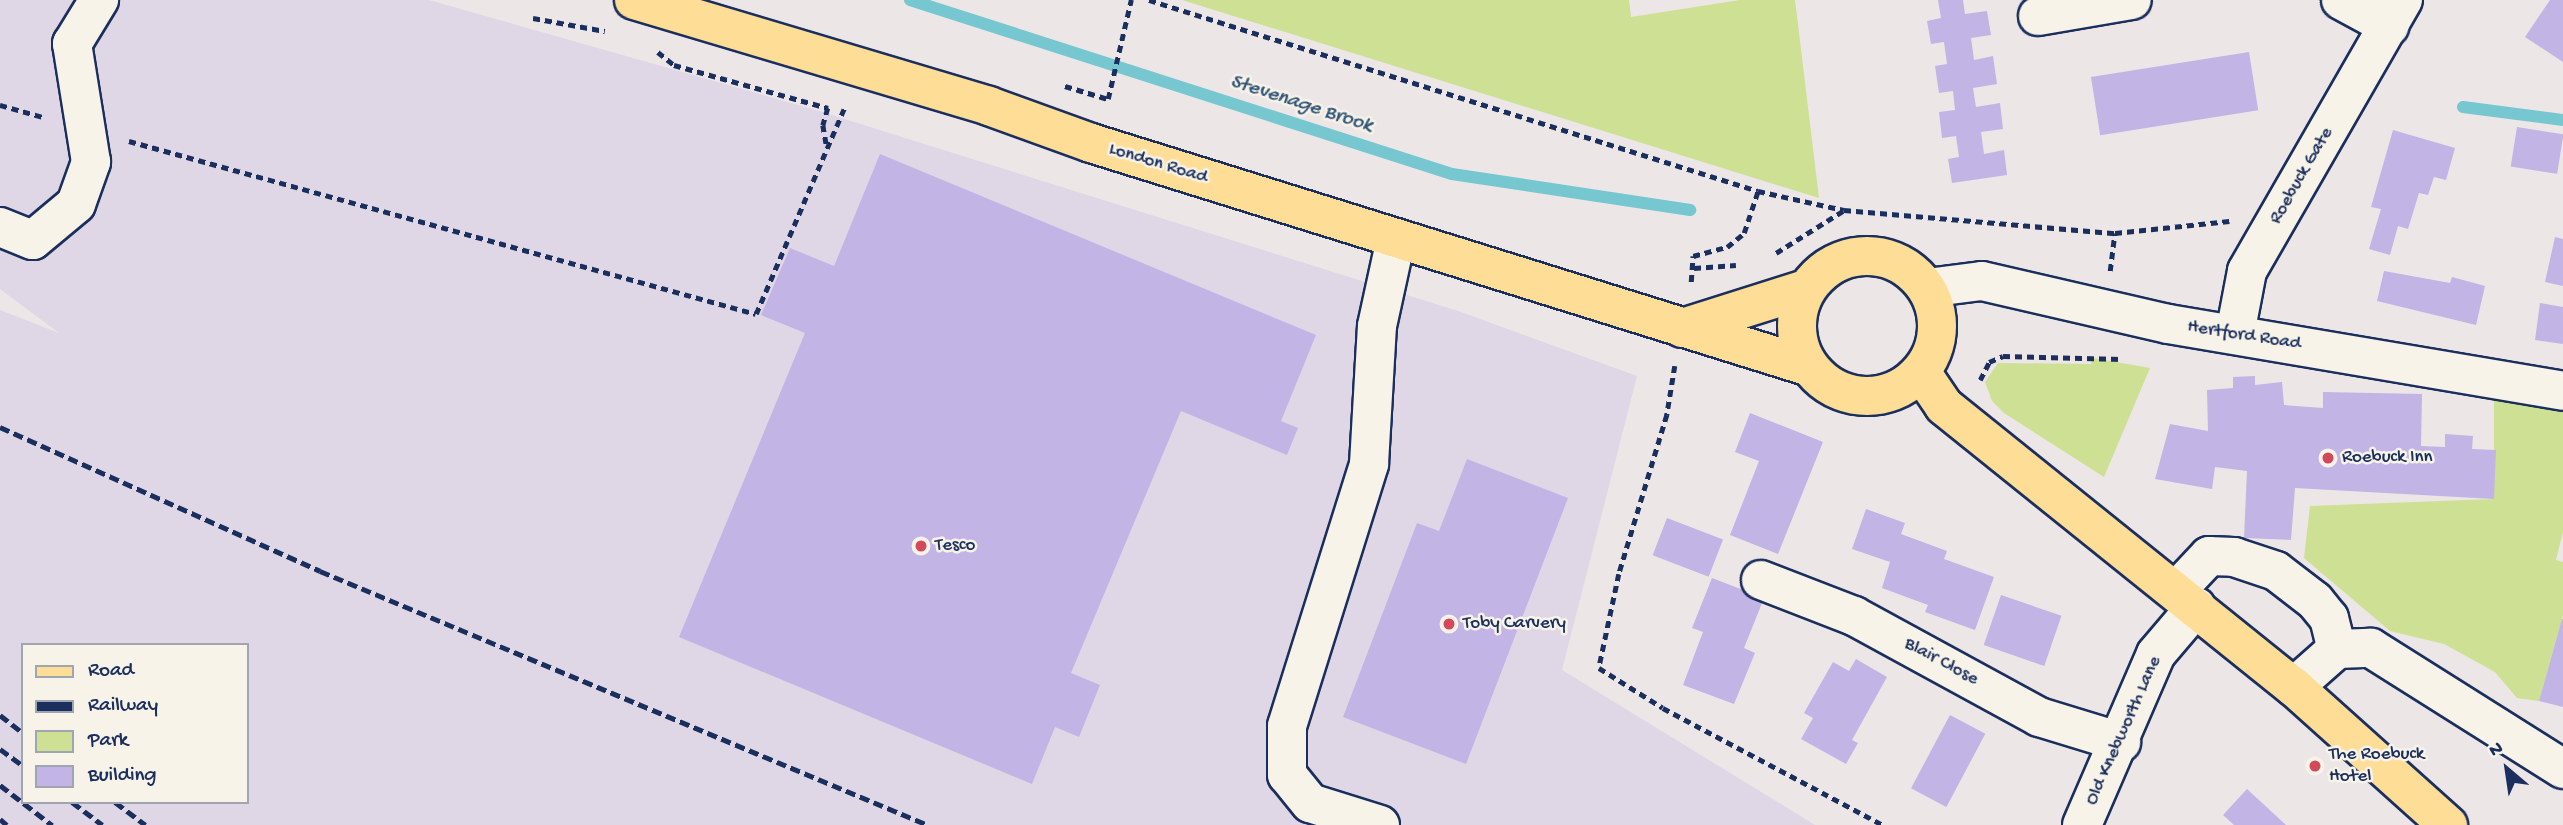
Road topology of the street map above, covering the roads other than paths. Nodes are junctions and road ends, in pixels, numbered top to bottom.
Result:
1 (99, 0) edge
2 (634, 0) edge
3 (2126, 0) edge
4 (2341, 0) edge
5 (2396, 13) edge
6 (2038, 16) dead end
7 (0, 227) edge
8 (1396, 239) junction
9 (1927, 288) junction
10 (1806, 289) junction
11 (2235, 334) junction
12 (1679, 346) junction
13 (1807, 366) junction
14 (1921, 372) junction
15 (2563, 391) edge
16 (1762, 580) dead end
17 (2186, 599) junction
18 (2337, 649) junction
19 (2294, 687) junction
20 (2121, 742) junction
21 (2563, 769) edge
22 (1381, 825) edge
23 (2082, 825) edge
24 (2448, 825) edge

1 - 7 street
2 - 8 main road, London Road
3 - 6 street
4 - 5 street, Roebuck Gate
5 - 11 street, Roebuck Gate
8 - 12 main road, London Road
8 - 22 street
9 - 10 main road
9 - 11 street, Hertford Road
9 - 14 main road
10 - 12 main road
10 - 13 main road
11 - 15 street, Hertford Road
12 - 13 main road, London Road
13 - 14 main road
14 - 17 main road
16 - 20 street, Blair Close
17 - 18 street, Old Knebworth Lane
17 - 19 main road
17 - 20 street, Old Knebworth Lane
18 - 19 street
18 - 21 street
19 - 24 main road
20 - 23 street, Old Knebworth Lane

